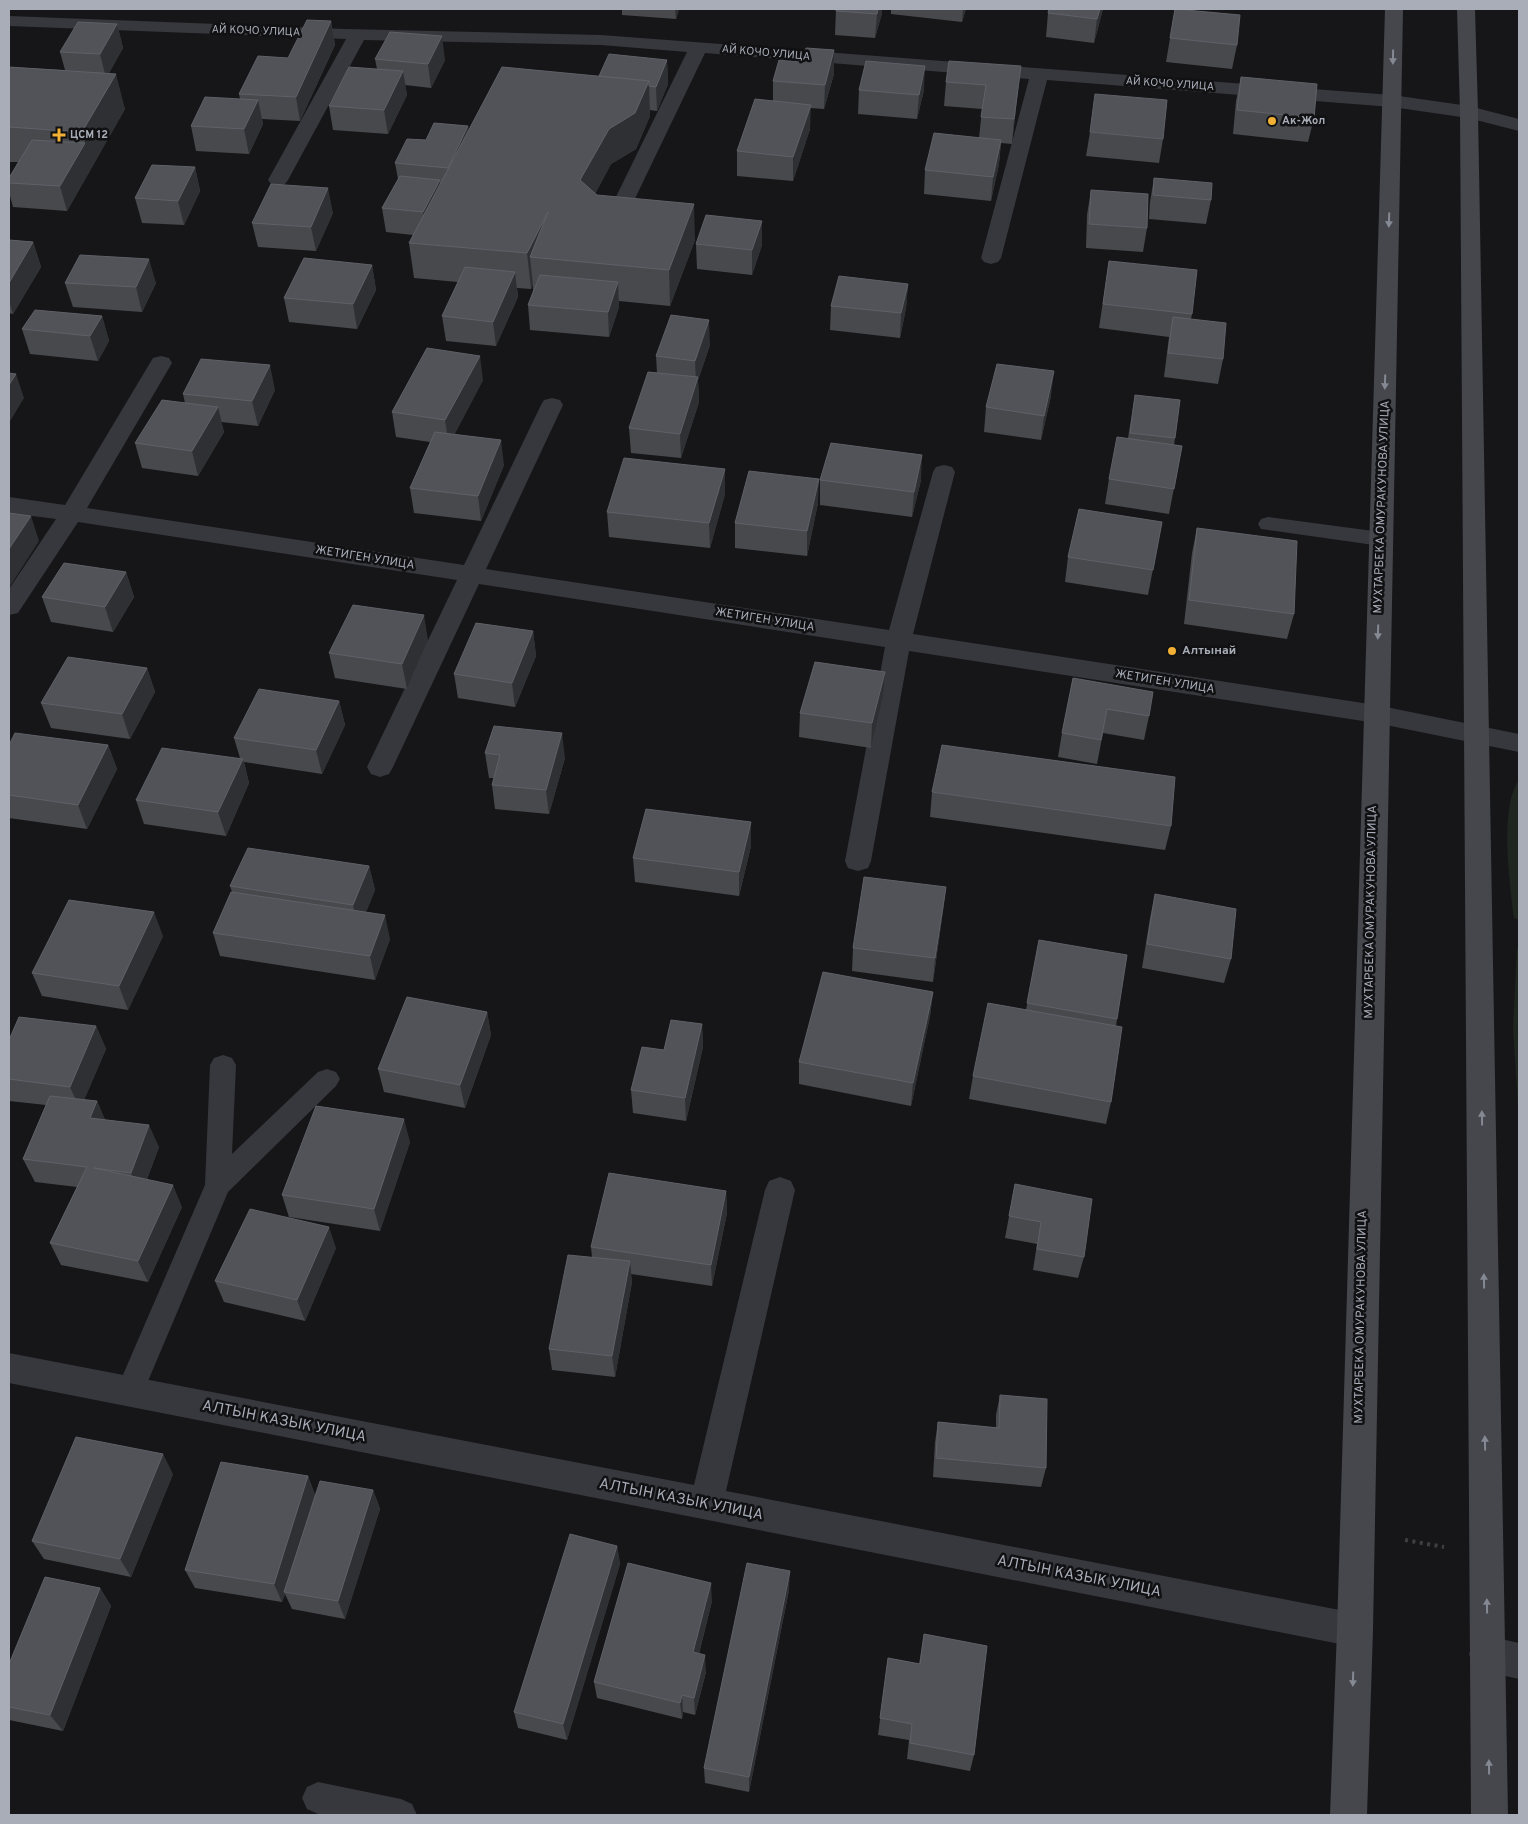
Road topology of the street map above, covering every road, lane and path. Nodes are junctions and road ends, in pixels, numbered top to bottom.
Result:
1 (1394, 9) edge
2 (1466, 9) edge
3 (16, 26) edge
4 (358, 35) junction
5 (698, 48) junction
6 (1039, 75) junction
7 (1392, 101) junction
8 (1469, 112) junction
9 (1519, 126) edge
10 (278, 180) dead end
11 (618, 211) edge
12 (991, 258) dead end
13 (161, 363) dead end
14 (552, 404) dead end
15 (944, 472) dead end
16 (9, 504) edge
17 (72, 512) junction
18 (1268, 524) dead end
19 (1381, 539) junction
20 (473, 574) junction
21 (9, 607) edge
22 (899, 640) junction
23 (1376, 714) junction
24 (1478, 736) junction
25 (1519, 743) edge
26 (380, 767) dead end
27 (858, 861) dead end
28 (222, 1065) dead end
29 (327, 1079) dead end
30 (218, 1185) junction
31 (780, 1190) dead end
32 (9, 1368) edge
33 (130, 1391) junction
34 (706, 1505) junction
35 (1405, 1540) dead end
36 (1453, 1549) dead end
37 (1355, 1630) junction
38 (1503, 1658) edge
39 (318, 1798) dead end
40 (401, 1815) edge
41 (1348, 1815) edge
42 (1490, 1815) edge

1 -> 7 main road, МУХТАРБЕКА ОМУРАКУНОВА УЛИЦА
2 - 8 main road
3 - 4 street, АЙ КОЧО УЛИЦА
4 - 5 street, АЙ КОЧО УЛИЦА
4 - 10 street
5 - 6 street, АЙ КОЧО УЛИЦА
5 - 11 street
6 - 7 street, АЙ КОЧО УЛИЦА
6 - 12 street
7 - 8 street, АЙ КОЧО УЛИЦА
7 -> 19 main road, МУХТАРБЕКА ОМУРАКУНОВА УЛИЦА
8 - 9 street, АЙ КОЧО УЛИЦА
8 - 24 main road
13 - 17 street
14 - 20 street
15 - 22 street
16 - 17 street, ЖЕТИГЕН УЛИЦА
17 - 20 street, ЖЕТИГЕН УЛИЦА
17 - 21 street
18 - 19 lane
19 -> 23 main road, МУХТАРБЕКА ОМУРАКУНОВА УЛИЦА
20 - 22 street, ЖЕТИГЕН УЛИЦА
20 - 26 street
22 - 23 street, ЖЕТИГЕН УЛИЦА
22 - 27 street
23 - 24 street, ЖЕТИГЕН УЛИЦА
23 - 37 main road, МУХТАРБЕКА ОМУРАКУНОВА УЛИЦА
24 - 25 street, ЖЕТИГЕН УЛИЦА
38 -> 24 main road
28 - 30 lane
29 - 30 lane
30 - 33 lane
31 - 34 street
32 - 33 street, АЛТЫН КАЗЫК УЛИЦА
33 - 34 street, АЛТЫН КАЗЫК УЛИЦА
34 - 37 street, АЛТЫН КАЗЫК УЛИЦА
35 - 36 path
37 -> 41 main road, МУХТАРБЕКА ОМУРАКУНОВА УЛИЦА
42 -> 38 main road
39 - 40 lane

